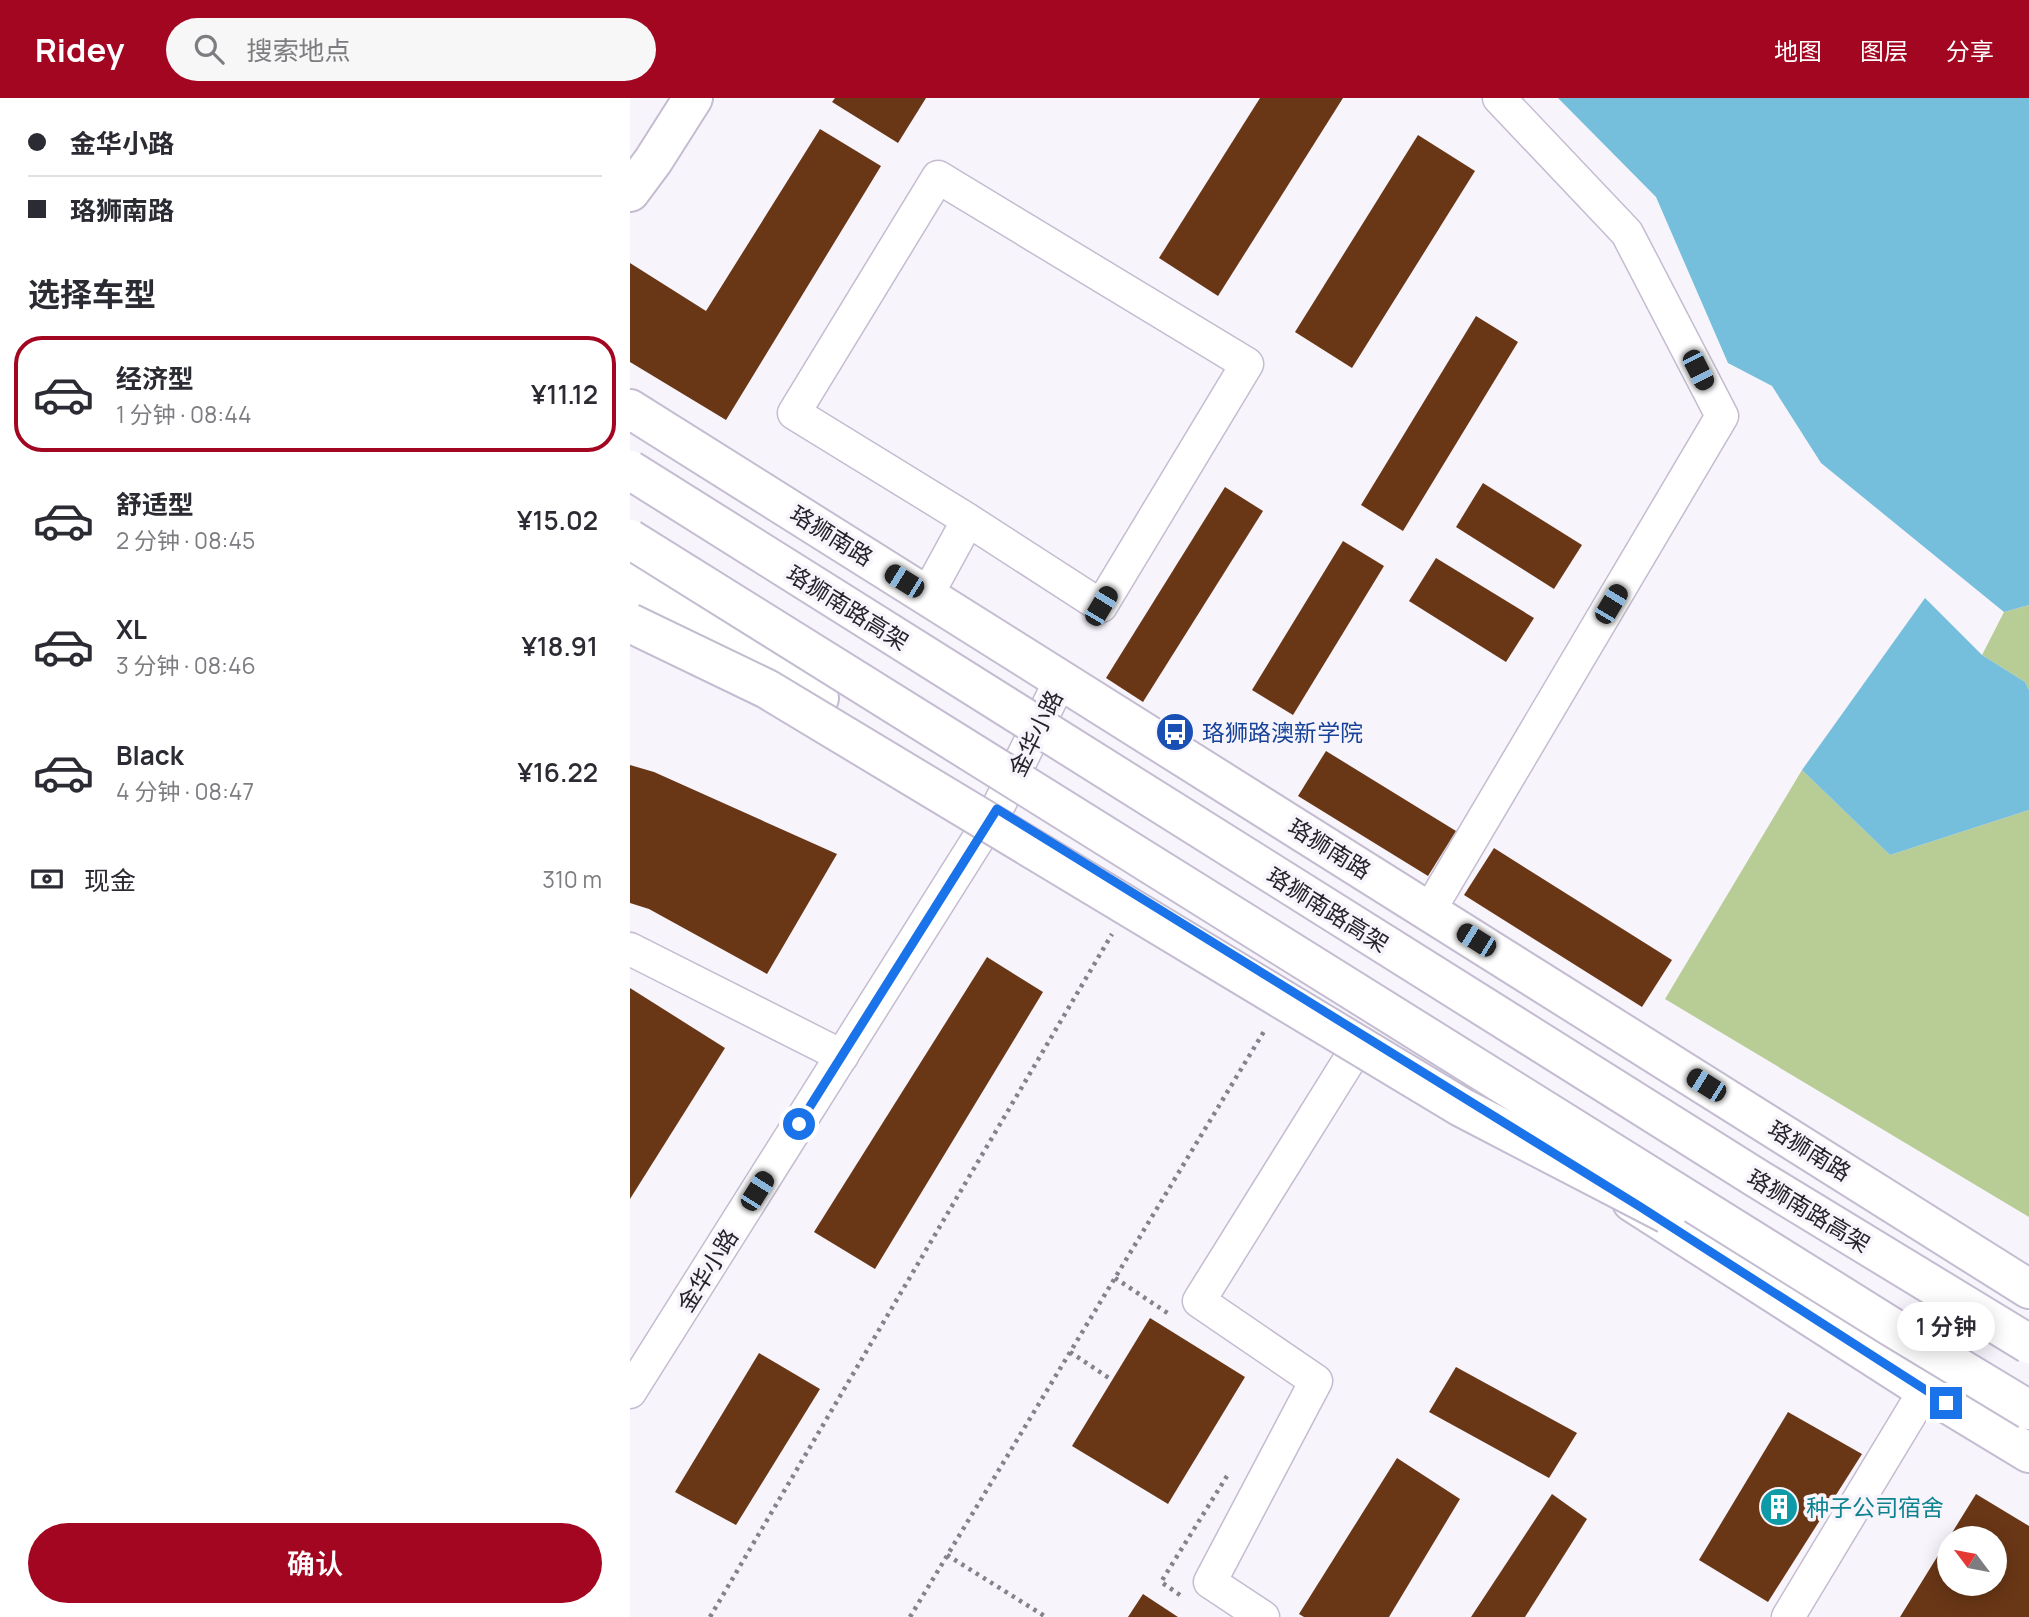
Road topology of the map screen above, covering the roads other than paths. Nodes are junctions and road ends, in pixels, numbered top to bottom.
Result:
1 (692, 98) edge
2 (1499, 98) edge
3 (630, 192) edge
4 (630, 409) edge
5 (630, 470) edge
6 (968, 520) junction
7 (630, 539) edge
8 (630, 582) edge
9 (927, 595) junction
10 (630, 611) edge
11 (630, 622) edge
12 (1061, 679) junction
13 (767, 689) junction
14 (997, 809) junction
15 (1429, 911) junction
16 (630, 948) edge
17 (1359, 1046) junction
18 (842, 1056) junction
19 (2029, 1289) edge
20 (1890, 1326) junction
21 (2029, 1344) edge
22 (1926, 1390) junction
23 (630, 1392) edge
24 (2029, 1410) edge
25 (2029, 1453) edge
26 (1263, 1617) edge
27 (1788, 1617) edge

1 - 3 main road
2 - 15 street
4 - 9 main road, 珞狮南路
5 - 21 main road, 珞狮南路高架, bridge
6 - 6 street
6 - 9 street
7 - 20 main road, bridge
8 - 14 main road
9 - 12 main road, 珞狮南路
10 - 13 main road, bridge
11 - 13 main road, bridge
12 - 14 street, 金华小路
12 - 15 main road, 珞狮南路
13 - 17 main road, bridge
14 - 18 street, 金华小路
14 - 22 main road
15 - 19 main road, 珞狮南路
16 - 18 street
17 - 20 main road, bridge
17 - 26 street
18 - 23 street, 金华小路
20 - 24 main road, bridge
22 - 25 main road
22 - 27 street

